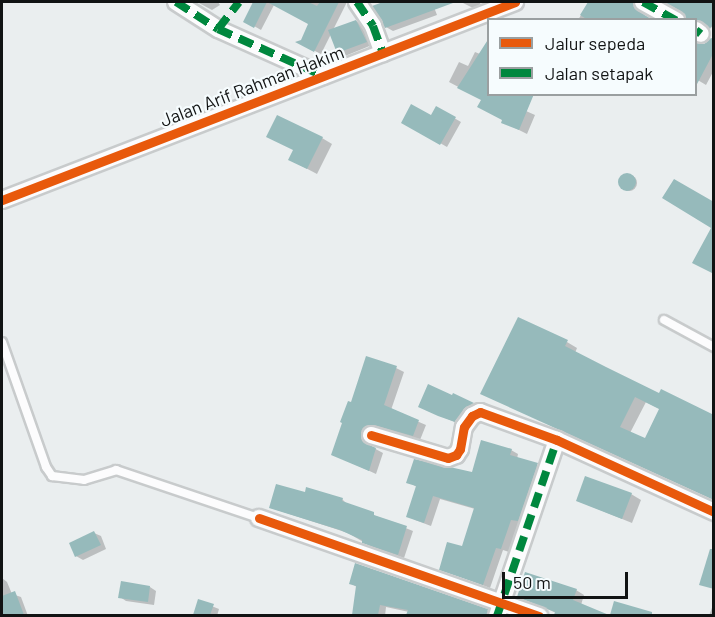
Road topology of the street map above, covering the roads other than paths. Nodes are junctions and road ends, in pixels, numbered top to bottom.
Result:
1 (176, 2) edge
2 (357, 2) edge
3 (515, 2) edge
4 (643, 2) edge
5 (672, 18) edge
6 (382, 53) junction
7 (323, 76) junction
8 (2, 200) edge
9 (664, 320) dead end
10 (2, 342) edge
11 (714, 347) edge
12 (371, 435) dead end
13 (557, 440) junction
14 (714, 512) edge
15 (259, 518) joint
16 (499, 608) edge
17 (539, 615) edge

1 - 7 street
2 - 6 street
3 - 6 street, Jalan Arif Rahman Hakim
4 - 5 street
6 - 7 street, Jalan Arif Rahman Hakim
7 - 8 street, Jalan Arif Rahman Hakim
9 - 11 lane
10 - 15 lane
12 - 13 street
13 - 14 street
13 - 16 street
15 - 16 street
16 - 17 street

